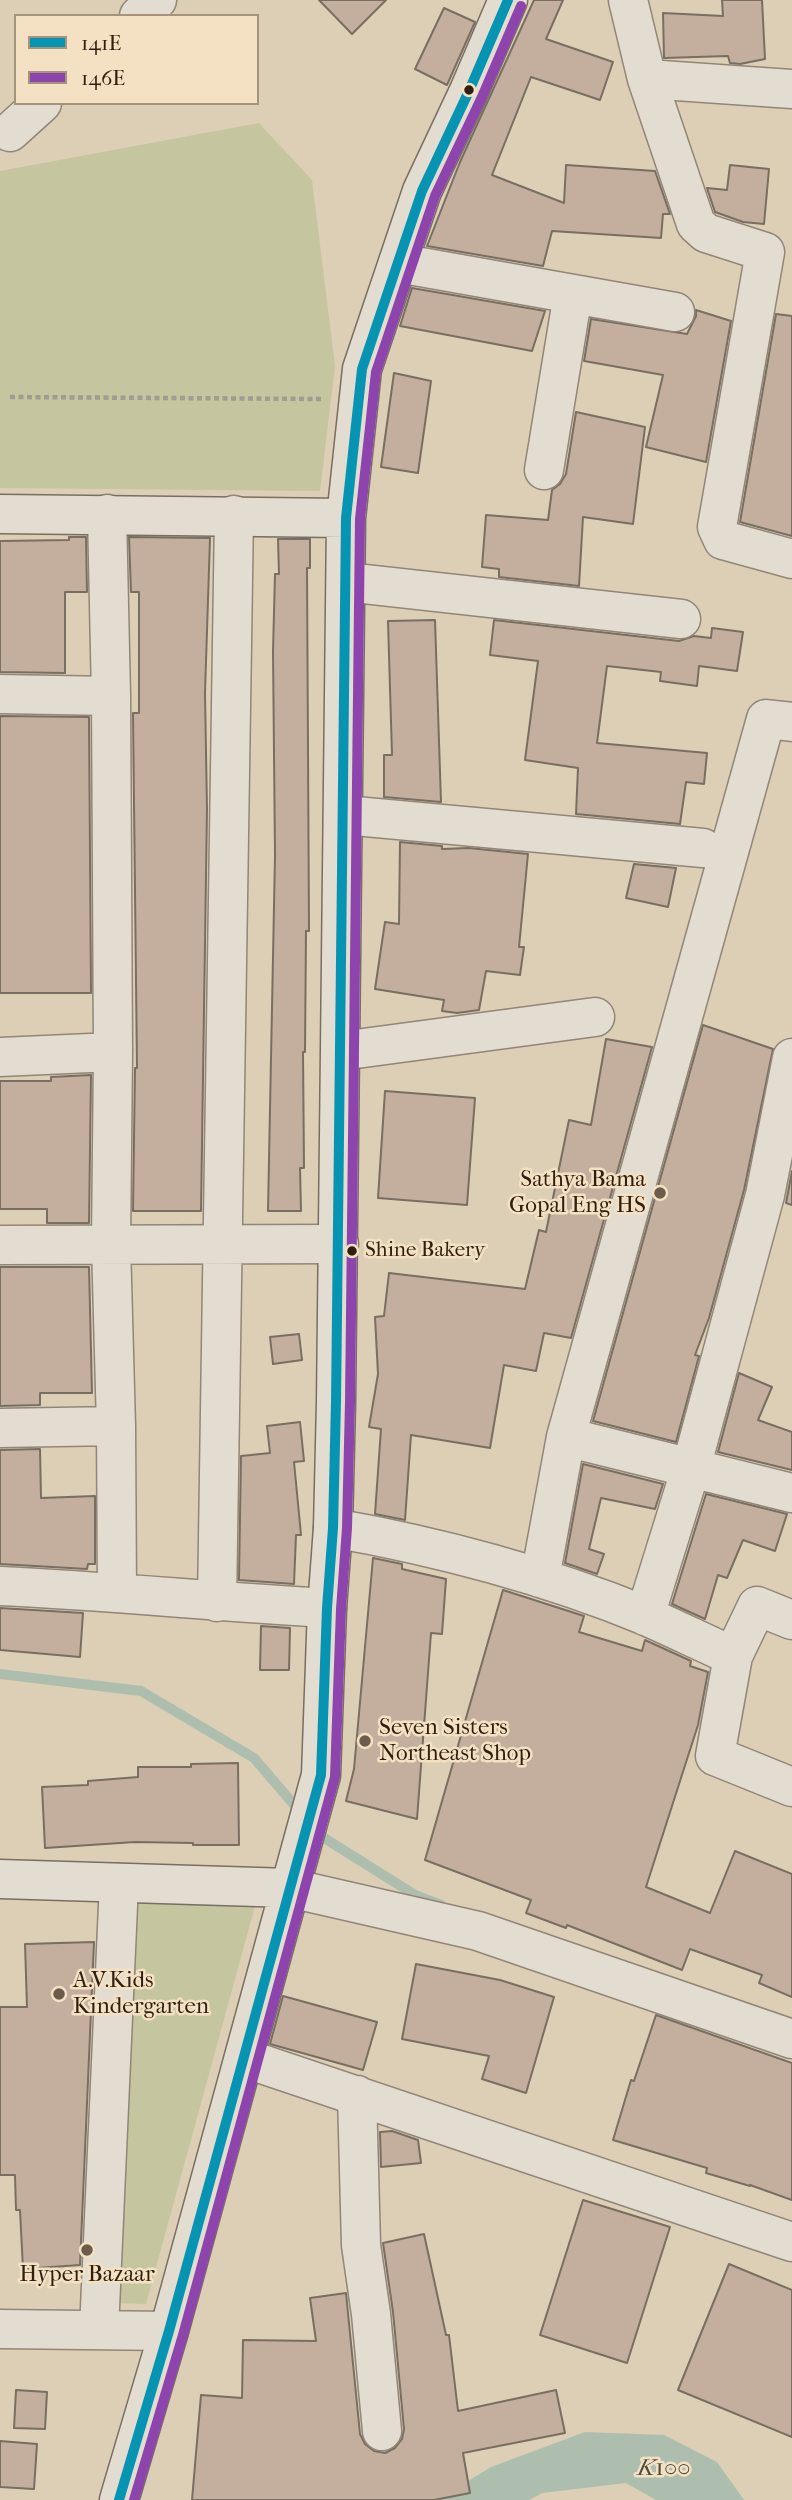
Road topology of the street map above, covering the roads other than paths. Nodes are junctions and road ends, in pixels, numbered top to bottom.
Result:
1 (158, 0) edge
2 (508, 0) edge
3 (628, 0) edge
4 (141, 14) edge
5 (647, 79) junction
6 (792, 89) edge
7 (40, 105) edge
8 (10, 132) dead end
9 (779, 257) edge
10 (398, 263) junction
11 (573, 294) junction
12 (675, 312) dead end
13 (544, 470) dead end
14 (0, 514) edge
15 (107, 514) junction
16 (234, 515) junction
17 (346, 518) junction
18 (792, 559) edge
19 (346, 582) junction
20 (681, 619) dead end
21 (0, 694) edge
22 (110, 696) junction
23 (792, 722) edge
24 (344, 815) junction
25 (703, 848) dead end
26 (595, 1017) dead end
27 (341, 1051) junction
28 (113, 1052) junction
29 (0, 1057) edge
30 (792, 1058) edge
31 (779, 1199) edge
32 (111, 1244) junction
33 (224, 1244) junction
34 (339, 1244) junction
35 (0, 1245) edge
36 (116, 1426) junction
37 (0, 1428) edge
38 (566, 1437) junction
39 (691, 1468) junction
40 (792, 1493) edge
41 (333, 1528) junction
42 (540, 1578) junction
43 (0, 1586) edge
44 (117, 1592) junction
45 (217, 1602) junction
46 (327, 1608) junction
47 (645, 1616) junction
48 (792, 1620) edge
49 (733, 1656) junction
50 (792, 1787) edge
51 (0, 1880) edge
52 (119, 1883) junction
53 (290, 1888) junction
54 (792, 2039) edge
55 (244, 2058) junction
56 (357, 2095) junction
57 (792, 2242) edge
58 (0, 2329) edge
59 (99, 2330) junction
60 (169, 2331) junction
61 (382, 2431) dead end
62 (119, 2500) edge

1 - 4 street
2 - 10 street
3 - 5 street
5 - 6 street
5 - 9 street
7 - 8 street
9 - 18 street
10 - 11 street
10 - 17 street
11 - 12 street
11 - 13 street
14 - 15 street
15 - 16 street
15 - 22 street
16 - 17 street
16 - 33 street
17 - 19 street
19 - 20 street
19 - 24 street
21 - 22 street
22 - 28 street
23 - 38 street
24 - 25 street
24 - 27 street
26 - 27 street
27 - 34 street
28 - 29 street
28 - 32 street
30 - 31 street
31 - 39 street
32 - 33 street
32 - 35 street
32 - 36 street
33 - 34 street
33 - 45 street
34 - 41 street
36 - 37 street
36 - 44 street
38 - 39 street
38 - 42 street
39 - 40 street
39 - 47 street
41 - 42 street
41 - 46 street
42 - 47 street
43 - 44 street
44 - 45 street
45 - 46 street
46 - 53 street
47 - 49 street
48 - 49 street
49 - 50 street
51 - 52 street
52 - 53 street
52 - 59 street
53 - 54 street
53 - 55 street
55 - 56 street
55 - 60 street
56 - 57 street
56 - 61 street
58 - 59 street
59 - 60 street
60 - 62 street

